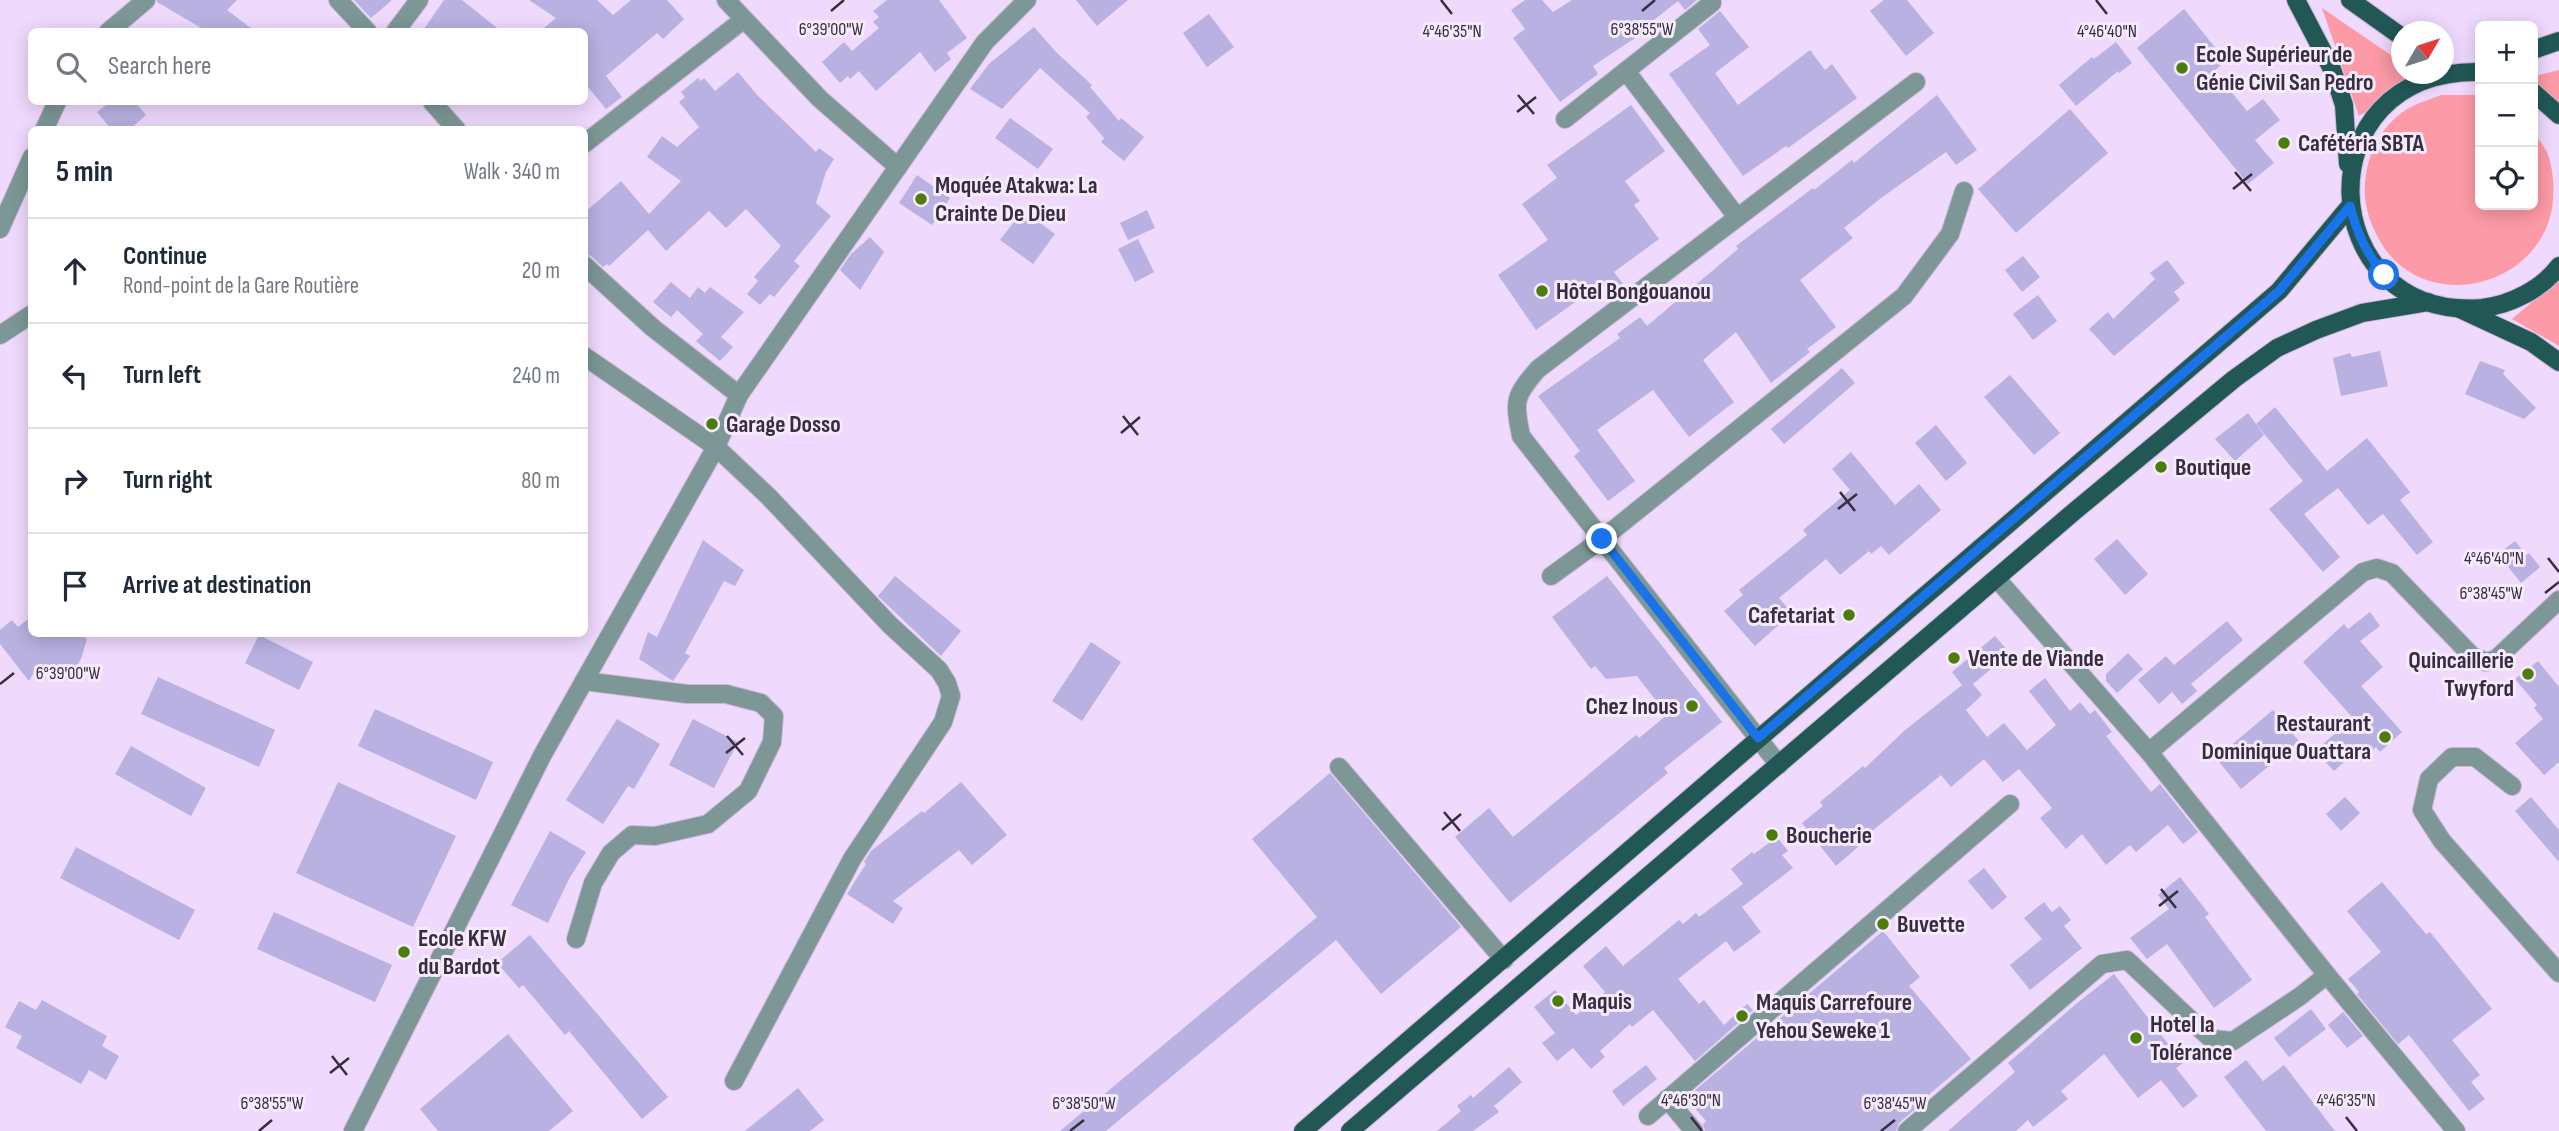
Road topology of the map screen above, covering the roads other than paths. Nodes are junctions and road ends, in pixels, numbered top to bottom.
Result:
1 (146, 0) edge
2 (338, 0) edge
3 (419, 0) edge
4 (726, 0) edge
5 (1027, 0) edge
6 (2296, 0) edge
7 (2350, 0) edge
8 (1712, 4) dead end
9 (743, 20) junction
10 (113, 28) edge
11 (364, 28) edge
12 (399, 28) edge
13 (2391, 29) edge
14 (2559, 41) edge
15 (2538, 48) edge
16 (2454, 68) edge
17 (1626, 71) junction
18 (2475, 71) edge
19 (1916, 82) dead end
20 (2414, 84) edge
21 (2538, 96) edge
22 (56, 105) edge
23 (435, 105) edge
24 (2559, 115) edge
25 (1564, 119) dead end
26 (46, 126) edge
27 (453, 126) edge
28 (588, 141) edge
29 (28, 166) edge
30 (898, 167) junction
31 (2349, 178) junction
32 (1964, 191) dead end
33 (2350, 206) junction
34 (1737, 217) junction
35 (0, 229) edge
36 (2559, 266) edge
37 (588, 269) edge
38 (2428, 302) junction
39 (2460, 309) junction
40 (28, 317) edge
41 (0, 335) edge
42 (588, 359) edge
43 (2559, 362) edge
44 (739, 395) junction
45 (716, 447) junction
46 (1602, 539) junction
47 (1552, 576) dead end
48 (1997, 579) junction
49 (2559, 600) edge
50 (584, 681) junction
51 (1758, 738) junction
52 (2149, 752) junction
53 (1779, 765) junction
54 (1339, 766) dead end
55 (2512, 786) dead end
56 (2010, 804) dead end
57 (576, 939) dead end
58 (1504, 960) junction
59 (2559, 973) edge
60 (2327, 975) junction
61 (734, 1081) dead end
62 (1667, 1099) junction
63 (1648, 1116) dead end
64 (353, 1131) edge
65 (1303, 1131) edge
66 (1350, 1131) edge
67 (1694, 1131) edge
68 (1907, 1131) edge
69 (2456, 1131) edge

1 - 10 street
2 - 11 street
3 - 12 street
4 - 9 street
5 - 30 street
6 - 31 main road
7 - 13 main road
8 - 17 street
9 - 28 street
9 - 30 street
14 - 15 main road
16 - 18 main road
17 - 25 street
17 - 34 street
19 - 34 street
20 - 31 main road
21 - 24 main road
22 - 26 street
23 - 27 street
29 - 35 street
30 - 44 street
31 - 33 main road
32 - 46 street
33 - 38 main road
33 - 51 main road
34 - 46 street
36 - 39 main road
37 - 44 street
38 - 39 main road
38 - 48 main road
39 - 43 main road
40 - 41 street
42 - 45 street
44 - 45 street
45 - 50 street
45 - 61 street
46 - 47 street
46 - 51 street
48 - 52 street
48 - 53 main road
49 - 52 street
50 - 57 street
50 - 64 street
51 - 53 street
51 - 58 main road
52 - 60 street
53 - 66 main road
54 - 58 street
55 - 59 street
56 - 62 street
58 - 65 main road
60 - 68 street
60 - 69 street
62 - 63 street
62 - 67 street

